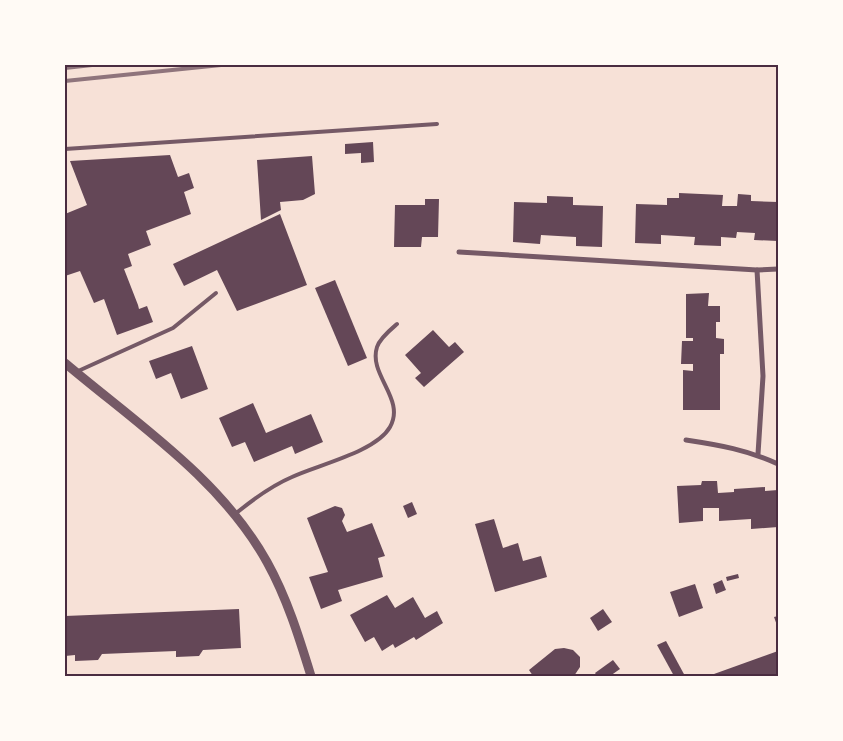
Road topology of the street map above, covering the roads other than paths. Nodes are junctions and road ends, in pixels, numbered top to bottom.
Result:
1 (437, 124) dead end
2 (65, 149) edge
3 (459, 252) dead end
4 (778, 269) edge
5 (757, 270) junction
6 (216, 293) dead end
7 (397, 324) dead end
8 (65, 363) edge
9 (76, 372) junction
10 (686, 440) dead end
11 (758, 454) junction
12 (778, 464) edge
13 (234, 514) junction
14 (311, 676) edge

1 - 2 lane
3 - 5 street
4 - 5 street
5 - 11 street
6 - 9 lane
7 - 13 lane
8 - 9 street
9 - 13 street
10 - 11 street
11 - 12 street
13 - 14 street

